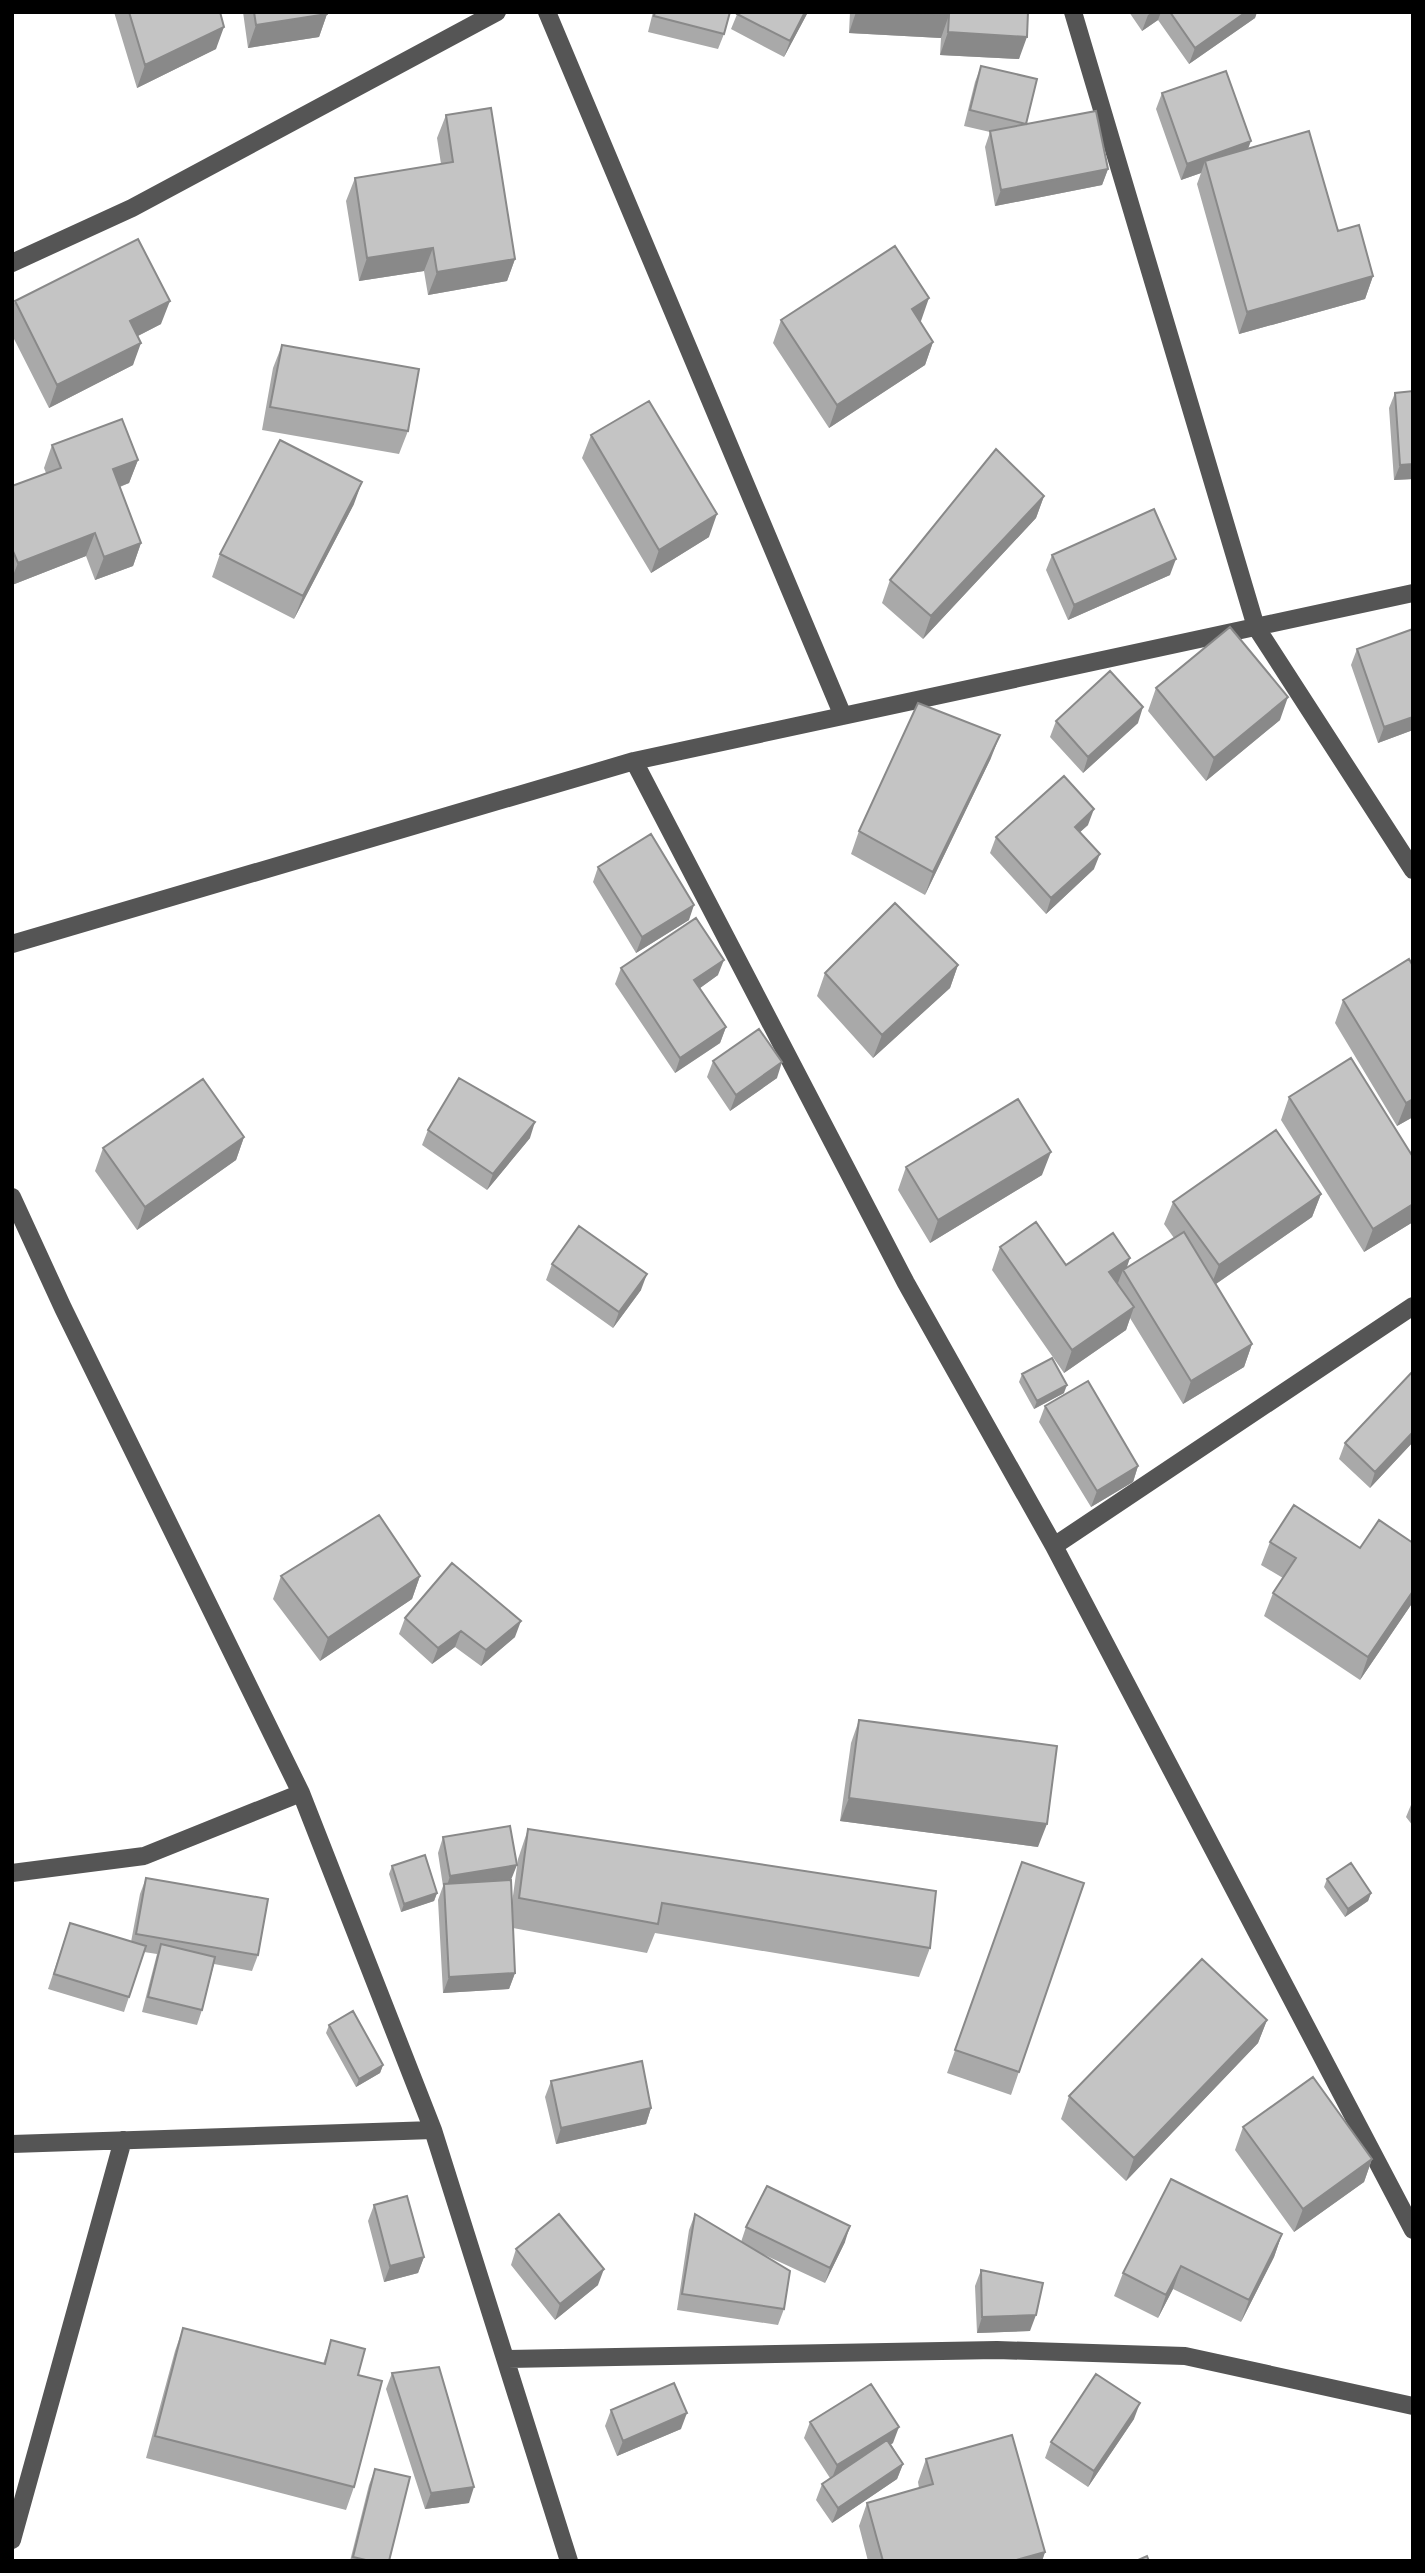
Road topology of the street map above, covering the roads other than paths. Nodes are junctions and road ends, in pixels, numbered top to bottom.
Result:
1 (497, 12) edge
2 (547, 12) edge
3 (1073, 12) edge
4 (12, 263) edge
5 (1413, 593) edge
6 (1256, 627) junction
7 (842, 716) junction
8 (634, 761) junction
9 (1413, 870) edge
10 (12, 944) edge
11 (12, 1198) edge
12 (1413, 1306) edge
13 (1054, 1546) junction
14 (301, 1793) junction
15 (12, 1873) edge
16 (433, 2130) junction
17 (123, 2140) junction
18 (12, 2144) edge
19 (1413, 2231) edge
20 (506, 2359) junction
21 (1413, 2406) edge
22 (12, 2540) edge
23 (569, 2561) edge

1 - 4 street
2 - 7 street
3 - 6 street
5 - 6 street
6 - 7 street
6 - 9 street
7 - 8 street
8 - 10 street
8 - 13 street
11 - 14 street
12 - 13 street
13 - 19 street
14 - 15 street
14 - 16 street
16 - 17 street
16 - 20 street
17 - 18 street
17 - 22 street
20 - 21 street
20 - 23 street

